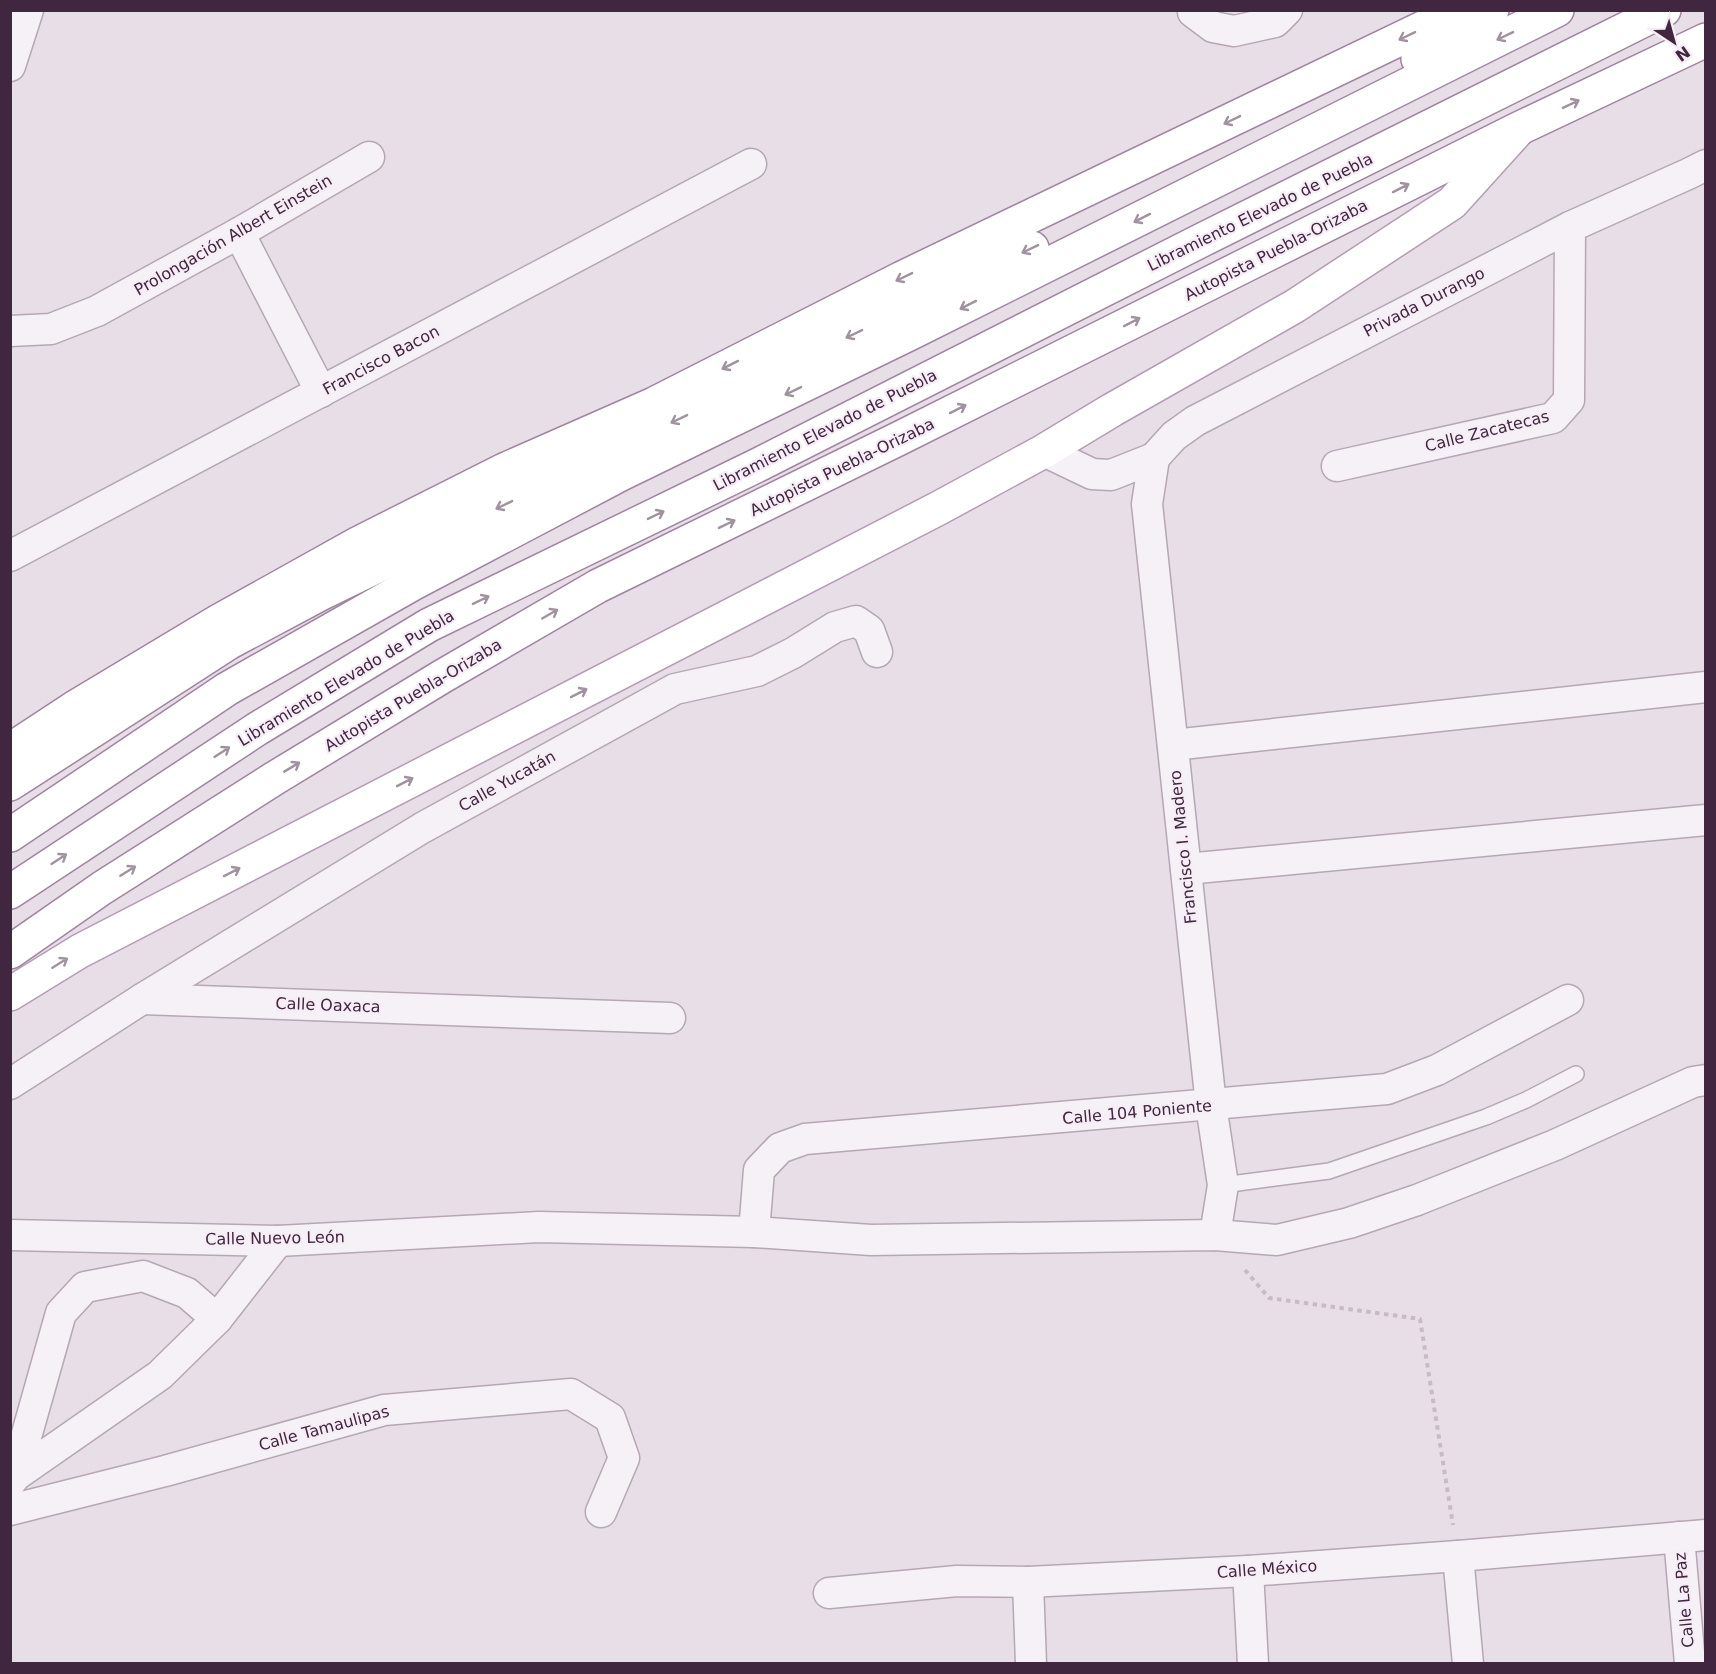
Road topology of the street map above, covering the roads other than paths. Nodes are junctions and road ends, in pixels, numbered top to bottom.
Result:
1 (28, 10) edge
2 (1193, 10) edge
3 (1287, 10) edge
4 (1460, 10) edge
5 (1492, 10) edge
6 (1557, 10) edge
7 (1664, 10) edge
8 (1706, 40) edge
9 (10, 66) edge
10 (1518, 129) junction
11 (369, 158) dead end
12 (751, 164) dead end
13 (1706, 165) edge
14 (1570, 227) junction
15 (239, 233) junction
16 (10, 331) edge
17 (321, 392) junction
18 (1044, 451) junction
19 (1154, 458) junction
20 (1337, 466) dead end
21 (10, 556) edge
22 (877, 652) dead end
23 (1706, 687) edge
24 (1173, 746) junction
25 (10, 750) edge
26 (10, 784) edge
27 (1706, 820) edge
28 (10, 835) edge
29 (1186, 869) junction
30 (10, 892) edge
31 (10, 952) edge
32 (10, 994) edge
33 (142, 999) junction
34 (1568, 1000) dead end
35 (670, 1018) dead end
36 (1576, 1074) dead end
37 (1706, 1080) edge
38 (10, 1084) edge
39 (1211, 1105) junction
40 (1223, 1185) junction
41 (754, 1232) junction
42 (10, 1234) edge
43 (1215, 1235) junction
44 (278, 1241) junction
45 (217, 1319) junction
46 (13, 1480) edge
47 (10, 1510) edge
48 (601, 1512) dead end
49 (1692, 1536) edge
50 (1458, 1556) junction
51 (1248, 1570) junction
52 (1028, 1582) junction
53 (829, 1593) dead end
54 (1031, 1664) edge
55 (1253, 1664) edge
56 (1468, 1664) edge
57 (1689, 1664) edge

1 - 9 street
2 - 3 street
4 -> 25 main road
5 -> 26 main road
6 -> 28 main road
30 -> 7 main road, Libramiento Elevado de Puebla
10 -> 8 main road, Autopista Puebla-Orizaba
10 - 18 main road
31 -> 10 main road, Autopista Puebla-Orizaba
11 - 15 street, Prolongación Albert Einstein
12 - 17 street, Francisco Bacon
13 - 14 street, Privada Durango
14 - 19 street, Privada Durango
14 - 20 street, Calle Zacatecas
15 - 16 street, Prolongación Albert Einstein
15 - 17 street
17 - 21 street, Francisco Bacon
18 - 19 street
32 -> 18 main road
19 - 24 street, Francisco I. Madero
22 - 33 street, Calle Yucatán
23 - 24 street
24 - 29 street, Francisco I. Madero
27 - 29 street
29 - 39 street, Francisco I. Madero
33 - 35 street, Calle Oaxaca
33 - 38 street
34 - 39 street, Calle 104 Poniente
36 - 40 lane
37 - 43 street, Calle Nuevo León
39 - 40 street, Francisco I. Madero
39 - 41 street, Calle 104 Poniente
40 - 43 street, Francisco I. Madero
41 - 43 street, Calle Nuevo León
41 - 44 street, Calle Nuevo León
42 - 44 street, Calle Nuevo León
44 - 45 street
45 - 46 street
45 - 46 street
47 - 48 street, Calle Tamaulipas
49 - 50 street, Calle México
49 - 57 street, Calle La Paz
50 - 51 street, Calle México
50 - 56 street
51 - 52 street, Calle México
51 - 55 street
52 - 53 street, Calle México
52 - 54 street

